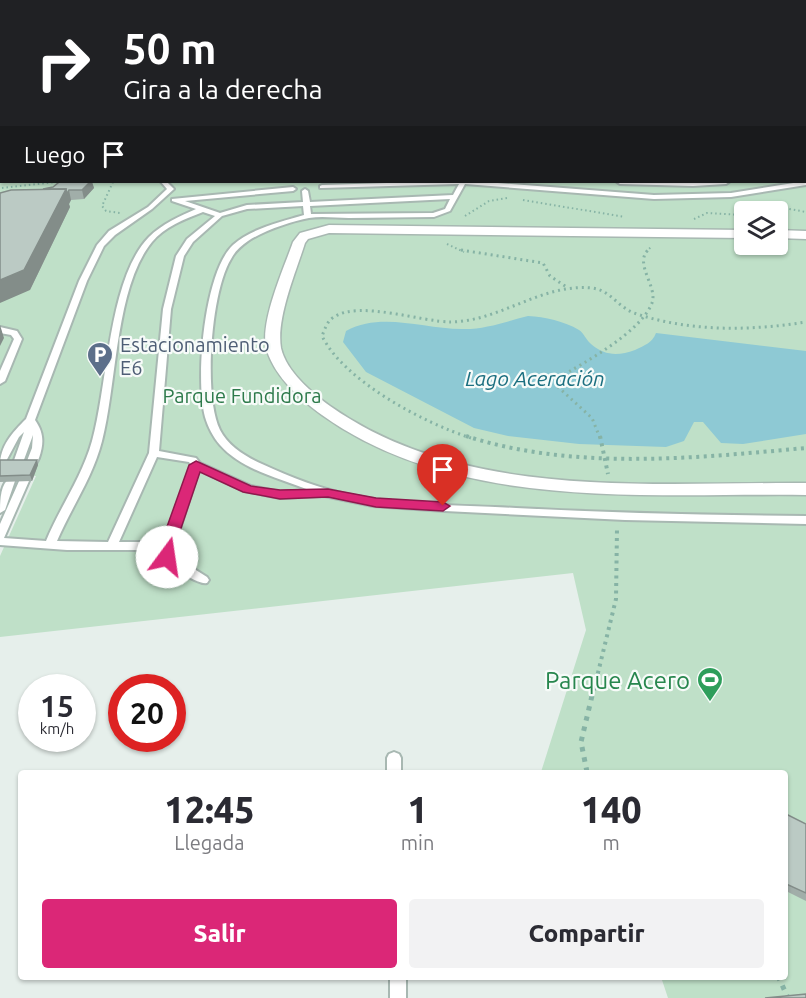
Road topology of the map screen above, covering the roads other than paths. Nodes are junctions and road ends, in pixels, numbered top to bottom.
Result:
1 (165, 183) edge
2 (287, 183) edge
3 (394, 183) edge
4 (462, 183) edge
5 (527, 183) edge
6 (723, 183) edge
7 (806, 183) edge
8 (324, 184) edge
9 (293, 189) junction
10 (305, 191) junction
11 (731, 195) junction
12 (454, 197) junction
13 (174, 200) junction
14 (307, 204) junction
15 (150, 208) junction
16 (201, 210) junction
17 (220, 215) junction
18 (308, 216) junction
19 (734, 234) edge
20 (788, 234) edge
21 (806, 235) edge
22 (0, 330) edge
23 (0, 381) edge
24 (30, 420) junction
25 (154, 453) junction
26 (0, 462) edge
27 (30, 465) edge
28 (196, 465) junction
29 (16, 466) edge
30 (24, 481) edge
31 (10, 482) edge
32 (806, 489) edge
33 (328, 493) junction
34 (0, 510) edge
35 (806, 520) edge
36 (0, 539) edge
37 (50, 545) junction
38 (112, 545) junction
39 (168, 546) junction
40 (203, 580) dead end
41 (398, 980) edge
42 (398, 998) edge

1 - 15 lane
2 - 9 lane
3 - 8 lane
4 - 12 lane
5 - 11 lane
6 - 11 lane
7 - 11 lane
8 - 10 lane
9 - 10 lane
9 - 13 lane
10 - 14 lane
12 - 14 lane
12 - 18 lane
13 - 15 lane
13 - 16 lane
14 - 17 lane
14 - 18 lane
15 - 24 lane
16 - 17 lane
16 - 37 lane
17 - 25 lane
18 - 33 lane
19 - 32 street
20 - 21 street
22 - 23 lane
24 - 26 lane
24 - 27 lane
24 - 29 lane
25 - 28 lane
25 - 38 lane
28 - 33 lane
28 - 39 lane
30 - 36 lane
31 - 34 lane
33 - 35 lane
36 - 37 lane
37 - 38 lane
38 - 39 lane
39 - 40 lane
41 - 42 lane

